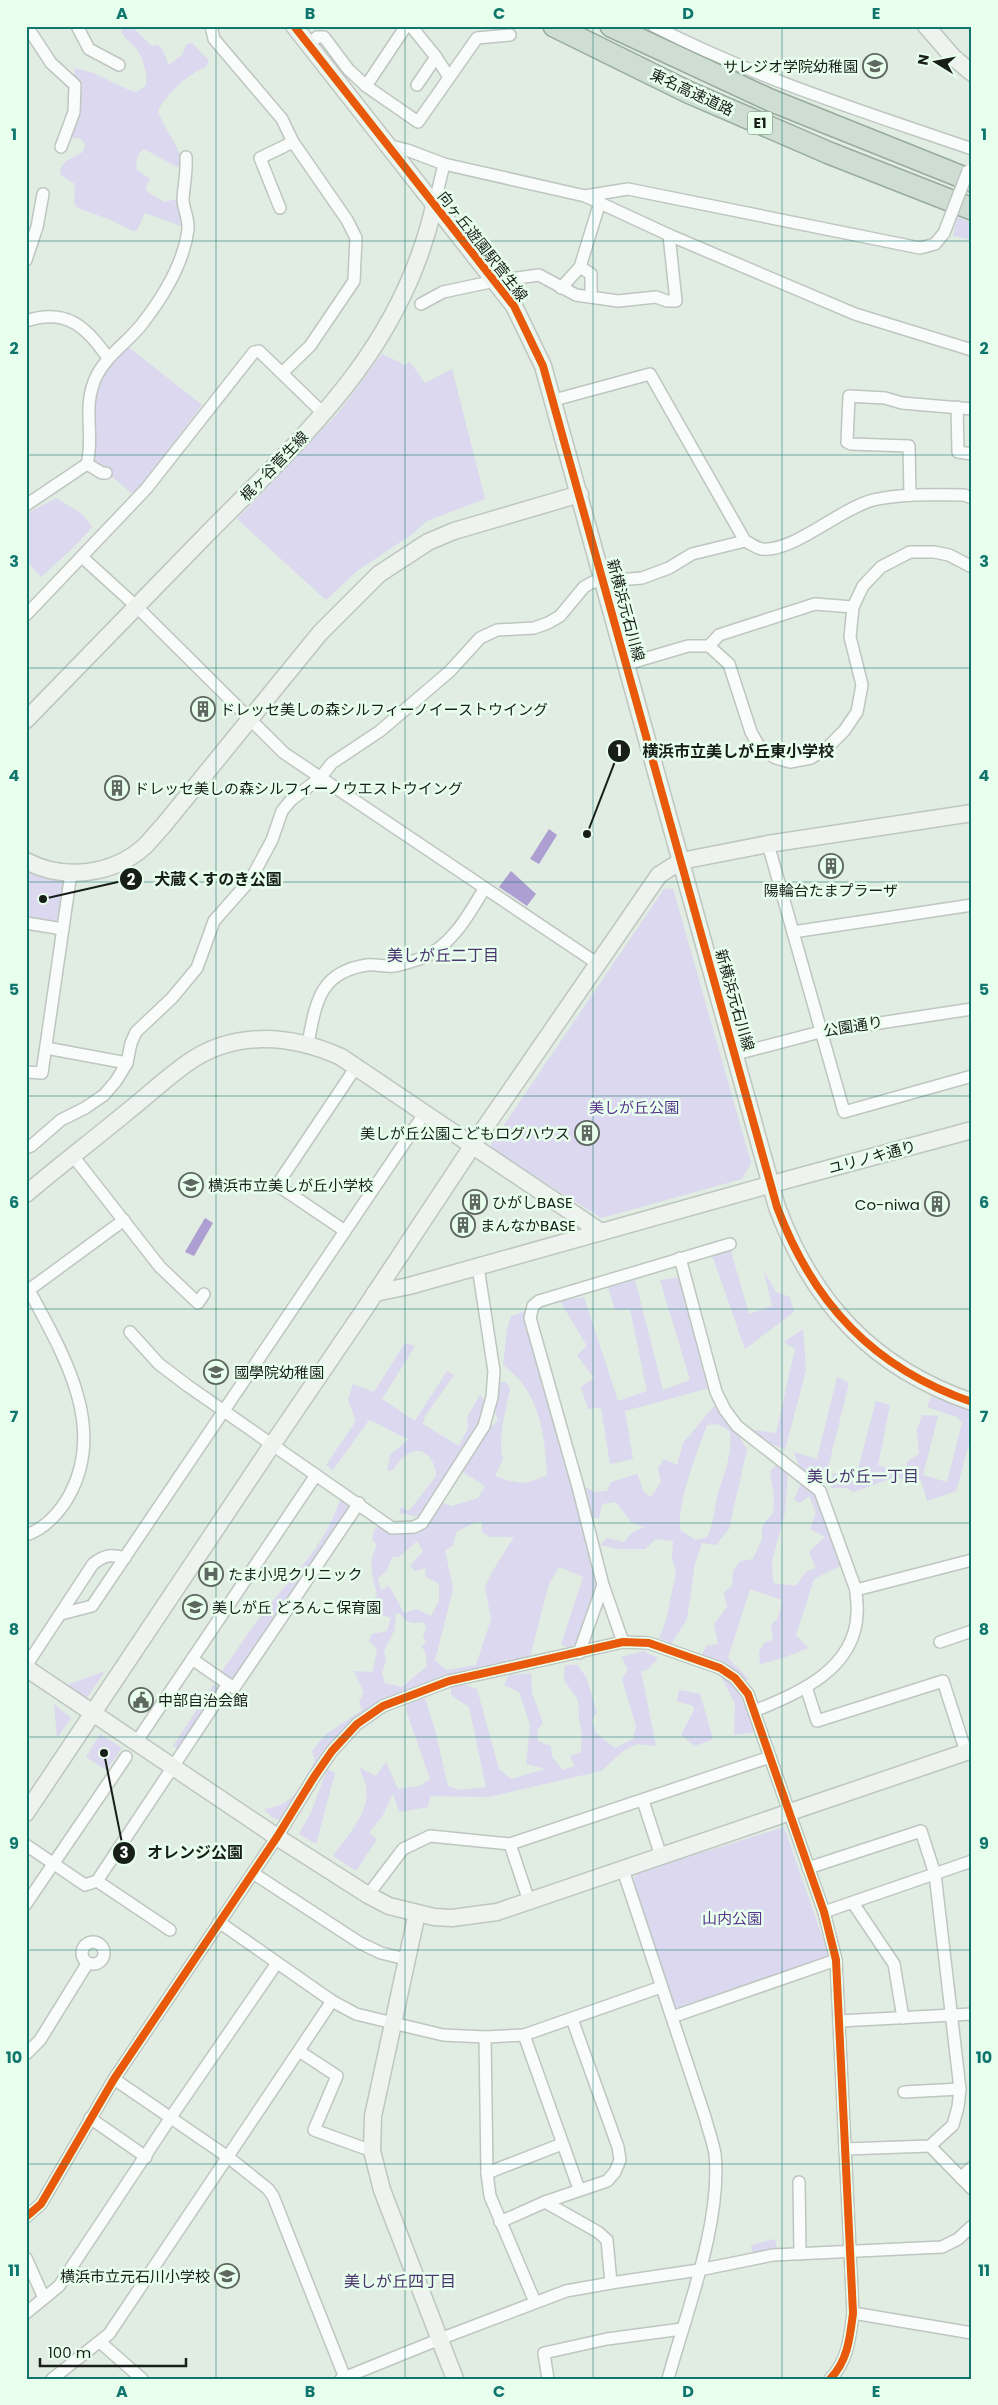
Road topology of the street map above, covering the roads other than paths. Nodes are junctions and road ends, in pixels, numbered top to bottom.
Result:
1 (77, 26) edge
2 (211, 26) edge
3 (294, 26) edge
4 (406, 26) edge
5 (411, 26) edge
6 (554, 26) edge
7 (611, 26) edge
8 (654, 26) edge
9 (926, 26) edge
10 (30, 34) edge
11 (510, 35) dead end
12 (308, 45) junction
13 (436, 57) junction
14 (119, 65) dead end
15 (972, 73) edge
16 (449, 77) junction
17 (417, 84) dead end
18 (366, 86) junction
19 (293, 142) junction
20 (387, 145) junction
21 (61, 147) dead end
22 (972, 149) edge
23 (186, 157) dead end
24 (972, 161) edge
25 (444, 164) junction
26 (972, 181) edge
27 (44, 194) dead end
28 (585, 196) junction
29 (600, 202) junction
30 (434, 206) junction
31 (280, 208) dead end
32 (972, 209) edge
33 (670, 235) junction
34 (26, 260) edge
35 (580, 267) junction
36 (495, 281) junction
37 (561, 288) junction
38 (591, 298) junction
39 (421, 304) dead end
40 (26, 321) edge
41 (972, 350) edge
42 (108, 358) junction
43 (283, 372) junction
44 (554, 400) junction
45 (957, 407) junction
46 (972, 409) edge
47 (324, 414) junction
48 (972, 454) edge
49 (87, 464) junction
50 (106, 473) dead end
51 (580, 494) junction
52 (910, 495) junction
53 (972, 498) edge
54 (26, 505) edge
55 (745, 541) junction
56 (594, 545) joint
57 (82, 557) junction
58 (972, 567) edge
59 (605, 581) junction
60 (136, 607) junction
61 (853, 607) junction
62 (26, 615) edge
63 (709, 646) junction
64 (627, 664) junction
65 (250, 719) junction
66 (26, 720) edge
67 (320, 778) junction
68 (972, 813) edge
69 (768, 844) junction
70 (26, 861) edge
71 (681, 862) junction
72 (71, 873) junction
73 (484, 889) junction
74 (972, 906) edge
75 (26, 923) edge
76 (63, 929) junction
77 (793, 932) junction
78 (598, 964) junction
79 (972, 1009) edge
80 (820, 1032) junction
81 (308, 1043) junction
82 (46, 1048) junction
83 (736, 1054) junction
84 (127, 1063) junction
85 (356, 1067) junction
86 (26, 1072) edge
87 (972, 1076) edge
88 (424, 1114) junction
89 (972, 1130) edge
90 (472, 1145) junction
91 (26, 1148) edge
92 (73, 1156) junction
93 (773, 1186) junction
94 (28, 1189) edge
95 (124, 1220) junction
96 (345, 1231) junction
97 (601, 1232) junction
98 (730, 1244) dead end
99 (680, 1258) junction
100 (478, 1267) junction
101 (28, 1291) edge
102 (375, 1293) junction
103 (204, 1294) dead end
104 (130, 1332) dead end
105 (972, 1402) edge
106 (224, 1411) junction
107 (272, 1445) junction
108 (316, 1474) junction
109 (359, 1503) junction
110 (26, 1535) edge
111 (125, 1558) junction
112 (972, 1560) edge
113 (603, 1585) junction
114 (856, 1590) junction
115 (61, 1614) junction
116 (972, 1631) edge
117 (623, 1642) junction
118 (940, 1642) dead end
119 (579, 1653) junction
120 (192, 1659) junction
121 (26, 1667) edge
122 (228, 1684) junction
123 (806, 1687) junction
124 (754, 1711) junction
125 (93, 1713) junction
126 (137, 1741) junction
127 (969, 1751) edge
128 (126, 1756) dead end
129 (770, 1757) junction
130 (173, 1766) junction
131 (643, 1801) junction
132 (789, 1812) junction
133 (26, 1813) edge
134 (277, 1837) junction
135 (510, 1844) junction
136 (26, 1845) edge
137 (661, 1856) junction
138 (972, 1861) edge
139 (53, 1864) junction
140 (808, 1868) junction
141 (623, 1870) junction
142 (253, 1873) junction
143 (935, 1874) junction
144 (97, 1880) junction
145 (368, 1895) junction
146 (529, 1901) junction
147 (853, 1902) junction
148 (26, 1904) edge
149 (824, 1912) junction
150 (417, 1913) junction
151 (219, 1922) junction
152 (170, 1930) dead end
153 (406, 1959) junction
154 (836, 1960) junction
155 (277, 1963) junction
156 (87, 1964) dead end
157 (661, 1987) junction
158 (332, 2001) junction
159 (972, 2014) edge
160 (950, 2016) junction
161 (672, 2017) junction
162 (572, 2018) junction
163 (902, 2018) junction
164 (840, 2021) junction
165 (393, 2024) junction
166 (524, 2035) junction
167 (485, 2037) junction
168 (299, 2051) junction
169 (26, 2054) edge
170 (114, 2080) junction
171 (960, 2089) junction
172 (904, 2092) dead end
173 (171, 2117) junction
174 (90, 2118) junction
175 (562, 2144) junction
176 (930, 2146) junction
177 (845, 2149) junction
178 (372, 2151) junction
179 (146, 2157) junction
180 (228, 2157) junction
181 (972, 2167) edge
182 (487, 2173) junction
183 (961, 2178) junction
184 (799, 2182) dead end
185 (972, 2189) edge
186 (579, 2190) junction
187 (545, 2202) junction
188 (26, 2218) edge
189 (500, 2222) junction
190 (972, 2226) edge
191 (850, 2251) junction
192 (800, 2254) junction
193 (26, 2258) edge
194 (699, 2270) junction
195 (611, 2282) junction
196 (44, 2298) junction
197 (535, 2302) junction
198 (26, 2313) edge
199 (854, 2313) junction
200 (682, 2329) junction
201 (972, 2333) edge
202 (440, 2339) junction
203 (100, 2342) junction
204 (343, 2378) edge
205 (52, 2379) edge
206 (142, 2379) edge
207 (455, 2379) edge
208 (548, 2379) edge
209 (668, 2379) edge
210 (830, 2379) edge

1 - 14 street
2 - 19 street
3 - 12 street, 向ヶ丘遊園駅菅生線
4 - 18 street
5 - 13 street
6 - 32 highway, 東名高速道路 / E1
7 - 26 highway, 東名高速道路 / E1
8 - 22 street
9 - 15 street
10 - 21 street
11 - 16 street
12 - 18 street
12 - 20 street, 向ヶ丘遊園駅菅生線
13 - 16 street
13 - 17 street
16 - 18 street
19 - 31 street
19 - 43 street
20 - 25 street
20 - 30 street, 向ヶ丘遊園駅菅生線
23 - 42 street
24 - 28 street, bridge
25 - 28 street
25 - 30 street, 梶ヶ谷菅生線
27 - 34 street
28 - 29 street
29 - 33 street
29 - 35 street
30 - 36 street, 向ヶ丘遊園駅菅生線
30 - 47 street, 梶ヶ谷菅生線
33 - 38 street
33 - 41 street
35 - 37 street
35 - 38 street
36 - 37 street
36 - 39 street
36 - 44 street, 向ヶ丘遊園駅菅生線
37 - 38 street
40 - 42 street
42 - 49 street
43 - 47 street
43 - 57 street
44 - 51 street, 向ヶ丘遊園駅菅生線
44 - 55 street
45 - 46 street
45 - 48 street
45 - 52 street
47 - 60 street, 梶ヶ谷菅生線
49 - 50 street
49 - 54 street
51 - 56 street, 向ヶ丘遊園駅菅生線
51 - 65 street
52 - 53 street
52 - 55 street
55 - 59 street
56 - 59 street, 新横浜元石川線
57 - 60 street
57 - 62 street
58 - 61 street
59 - 64 street, 新横浜元石川線
59 - 67 street
60 - 65 street
60 - 66 street, 梶ヶ谷菅生線
61 - 63 street
61 - 63 street
63 - 64 street
64 - 71 street, 新横浜元石川線
65 - 67 street
65 - 72 street
67 - 73 street
67 - 84 street
68 - 69 street
69 - 71 street
69 - 77 street
70 - 72 street
71 - 78 street
71 - 83 street, 新横浜元石川線
72 - 76 street
73 - 78 street
73 - 81 street
74 - 77 street
75 - 76 street
76 - 82 street
77 - 80 street
78 - 90 street
79 - 80 street, 公園通り
80 - 83 street, 公園通り
80 - 87 street
81 - 85 street
81 - 92 street
82 - 84 street
82 - 86 street
83 - 93 street, 新横浜元石川線
84 - 91 street
85 - 88 street
85 - 96 street
88 - 90 street
88 - 96 street
89 - 93 street, ユリノキ通り
90 - 97 street
90 - 102 street
92 - 94 street
92 - 95 street
93 - 97 street, ユリノキ通り
93 - 105 street, 新横浜元石川線
95 - 101 street
95 - 103 street
96 - 106 street
97 - 100 street, ユリノキ通り
98 - 99 street
99 - 113 street
99 - 114 street
100 - 102 street, ユリノキ通り
100 - 109 street
101 - 110 street
102 - 107 street
104 - 106 street
106 - 107 street
106 - 111 street
107 - 108 street
107 - 125 street
108 - 109 street
108 - 120 street
109 - 122 street
111 - 115 street
111 - 115 street
112 - 114 street
113 - 117 street
113 - 119 street
114 - 123 street
115 - 121 street
116 - 118 street
117 - 119 street
117 - 124 street
119 - 134 street
120 - 122 street
120 - 126 street
121 - 125 street
122 - 130 street
123 - 124 street
123 - 127 street
124 - 129 street
125 - 126 street
125 - 133 street
126 - 130 street
127 - 132 street
128 - 139 street
129 - 131 street
129 - 132 street
130 - 134 street
130 - 144 street
131 - 135 street
131 - 137 street
132 - 137 street
132 - 140 street
134 - 142 street
134 - 145 street
135 - 145 street
135 - 146 street
136 - 139 street
137 - 141 street
138 - 143 street
139 - 144 street
139 - 148 street
140 - 143 street
140 - 149 street
141 - 146 street
141 - 157 street
142 - 151 street
142 - 153 street
143 - 147 street
143 - 160 street
144 - 152 street
145 - 150 street
146 - 150 street
147 - 149 street
147 - 163 street
149 - 154 street
150 - 153 street
151 - 155 street
151 - 170 street
153 - 165 street
154 - 161 street
154 - 164 street
155 - 158 street
155 - 173 street
156 - 169 street
157 - 161 street
157 - 162 street
158 - 165 street
158 - 168 street
159 - 160 street
160 - 163 street
160 - 171 street
161 - 194 street
162 - 166 street
162 - 186 street
163 - 164 street
164 - 177 street
165 - 167 street
165 - 178 street
166 - 167 street
166 - 175 street
167 - 182 street
168 - 178 street
168 - 180 street
170 - 173 street
170 - 174 street
171 - 172 street
171 - 176 street
173 - 179 street
173 - 180 street
174 - 179 street
174 - 188 street
175 - 182 street
175 - 186 street
176 - 177 street
176 - 183 street
177 - 191 street
178 - 202 street
179 - 196 street
180 - 203 street
180 - 204 street
181 - 183 street
182 - 189 street
183 - 185 street
184 - 192 street
186 - 187 street
187 - 189 street
187 - 195 street
189 - 197 street
190 - 191 street
191 - 192 street
191 - 199 street
192 - 194 street
193 - 196 street
194 - 195 street
194 - 200 street
195 - 197 street
196 - 198 street
197 - 202 street
199 - 201 street
199 - 210 street
200 - 208 street
200 - 209 street
202 - 204 street
202 - 207 street
203 - 205 street
203 - 206 street

